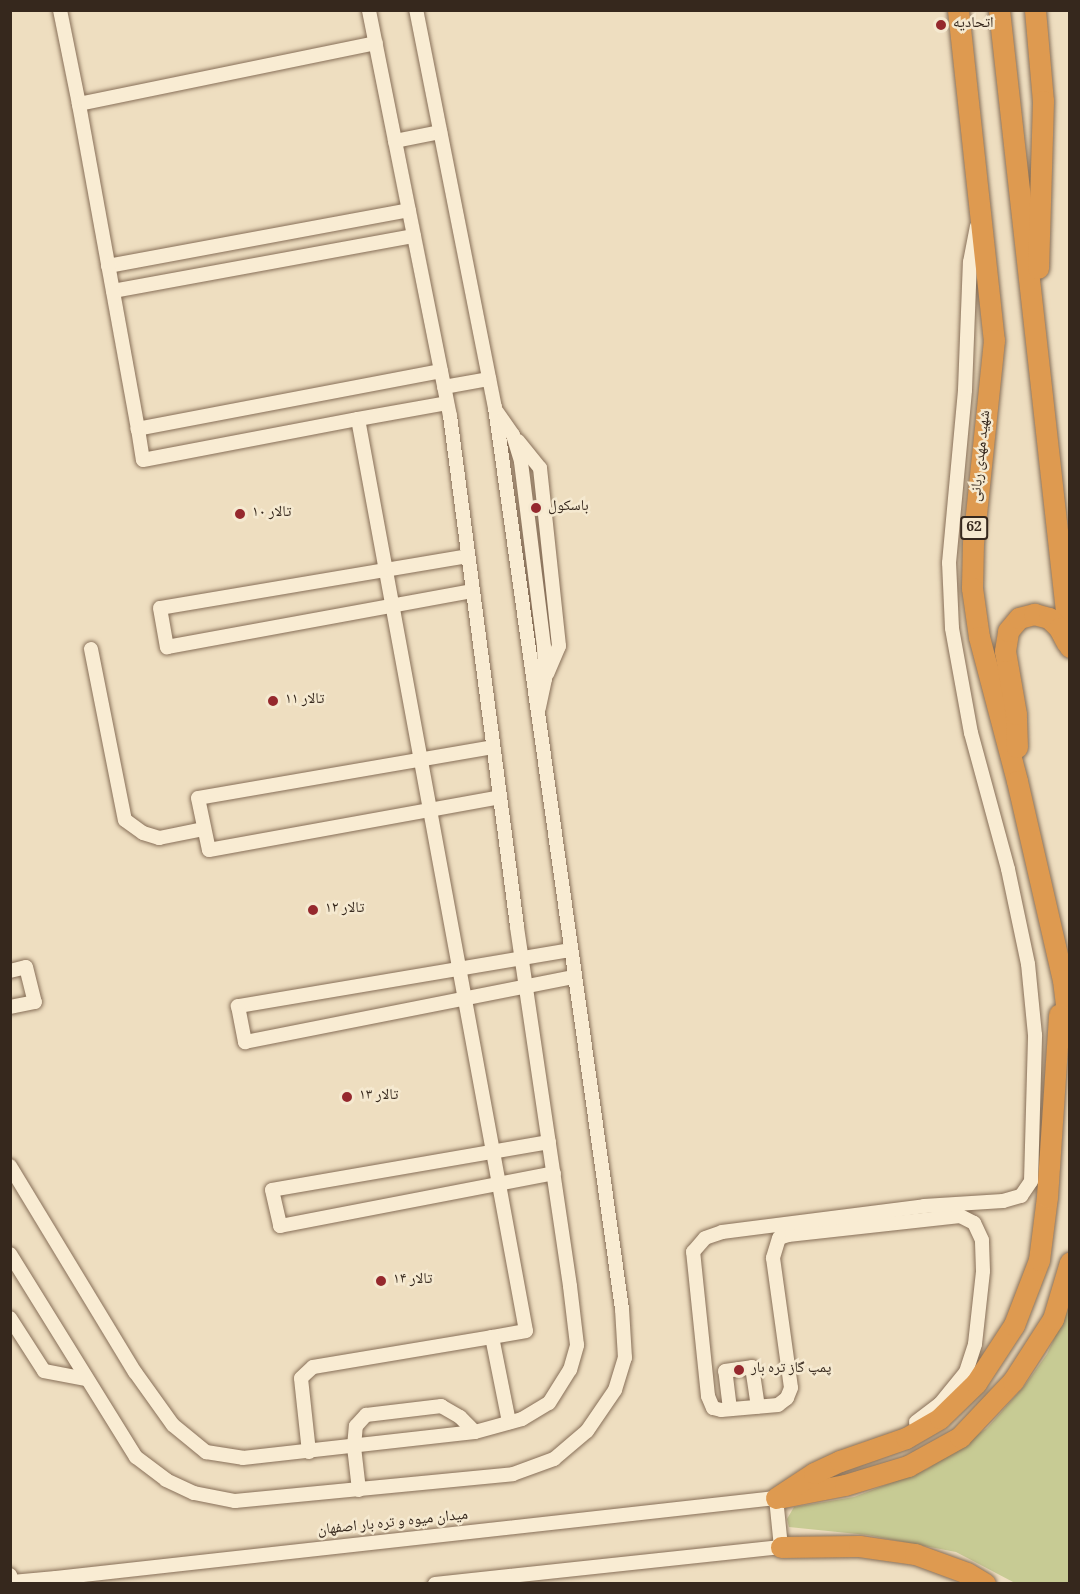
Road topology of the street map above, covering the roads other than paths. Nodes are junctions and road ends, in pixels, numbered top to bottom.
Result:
1 (60, 10) edge
2 (369, 10) edge
3 (416, 10) edge
4 (958, 10) edge
5 (999, 10) edge
6 (1035, 10) edge
7 (376, 43) junction
8 (79, 104) junction
9 (440, 132) junction
10 (395, 141) junction
11 (982, 208) junction
12 (409, 210) junction
13 (414, 236) junction
14 (108, 266) junction
15 (113, 291) junction
16 (1035, 322) junction
17 (441, 371) junction
18 (489, 379) junction
19 (444, 387) junction
20 (447, 403) junction
21 (495, 408) junction
22 (358, 419) junction
23 (138, 429) junction
24 (468, 556) junction
25 (386, 570) junction
26 (473, 591) junction
27 (392, 606) junction
28 (1070, 648) edge
29 (92, 650) dead end
30 (537, 719) junction
31 (494, 747) junction
32 (421, 760) junction
33 (1017, 781) junction
34 (500, 797) junction
35 (430, 810) junction
36 (204, 829) junction
37 (570, 950) junction
38 (522, 958) junction
39 (459, 968) junction
40 (10, 971) edge
41 (573, 977) junction
42 (1063, 980) junction
43 (526, 986) junction
44 (465, 998) junction
45 (10, 1007) edge
46 (1070, 1038) edge
47 (549, 1142) junction
48 (493, 1152) junction
49 (10, 1166) edge
50 (554, 1173) junction
51 (499, 1184) junction
52 (10, 1254) edge
53 (1070, 1262) edge
54 (10, 1318) edge
55 (492, 1337) junction
56 (86, 1379) junction
57 (758, 1407) junction
58 (730, 1409) junction
59 (509, 1422) junction
60 (474, 1432) junction
61 (354, 1447) junction
62 (874, 1449) junction
63 (309, 1452) junction
64 (359, 1490) junction
65 (776, 1498) junction
66 (781, 1547) junction
67 (11, 1579) edge
68 (435, 1584) edge
69 (985, 1584) edge

1 - 8 lane
2 - 7 lane
3 - 9 lane
4 - 11 highway, شهید مهدی ربانی / 62
5 - 16 highway
6 - 16 highway
7 - 8 lane
7 - 10 lane
8 - 14 lane
9 - 10 lane
9 - 18 lane
10 - 12 lane
11 - 33 highway, شهید مهدی ربانی / 62
11 - 58 lane
12 - 13 lane
12 - 14 lane
13 - 15 lane
13 - 17 lane
14 - 15 lane
15 - 23 lane
16 - 28 highway
17 - 19 lane
17 - 23 lane
18 - 19 lane
18 - 21 lane
19 - 20 lane
20 - 22 lane
20 - 24 lane
21 - 30 lane
21 - 30 lane
22 - 23 lane
22 - 25 lane
24 - 25 lane
24 - 26 lane
25 - 27 lane
25 - 27 lane
26 - 27 lane
26 - 31 lane
27 - 32 lane
28 - 33 highway
29 - 36 lane
30 - 37 lane
31 - 32 lane
31 - 34 lane
32 - 35 lane
32 - 36 lane
33 - 42 highway, شهید مهدی ربانی / 62
34 - 35 lane
34 - 38 lane
35 - 36 lane
35 - 39 lane
37 - 38 lane
37 - 41 lane
38 - 39 lane
38 - 43 lane
39 - 44 lane
39 - 44 lane
40 - 45 lane
41 - 43 lane
41 - 64 lane
42 - 46 highway, شهید مهدی ربانی / 62
42 - 62 highway
43 - 44 lane
43 - 47 lane
44 - 48 lane
47 - 48 lane
47 - 50 lane
48 - 51 lane
48 - 51 lane
49 - 63 lane
50 - 51 lane
50 - 59 lane
51 - 55 lane
52 - 56 lane
53 - 65 highway
54 - 56 lane
55 - 59 lane
55 - 63 lane
56 - 64 lane
57 - 58 lane
57 - 58 lane
57 - 62 lane
59 - 60 lane
60 - 61 lane
60 - 61 lane
61 - 63 lane
61 - 64 lane
62 - 65 highway
65 - 66 lane
65 - 67 lane, میدان میوه و تره بار اصفهان
66 - 68 lane
66 - 69 highway

